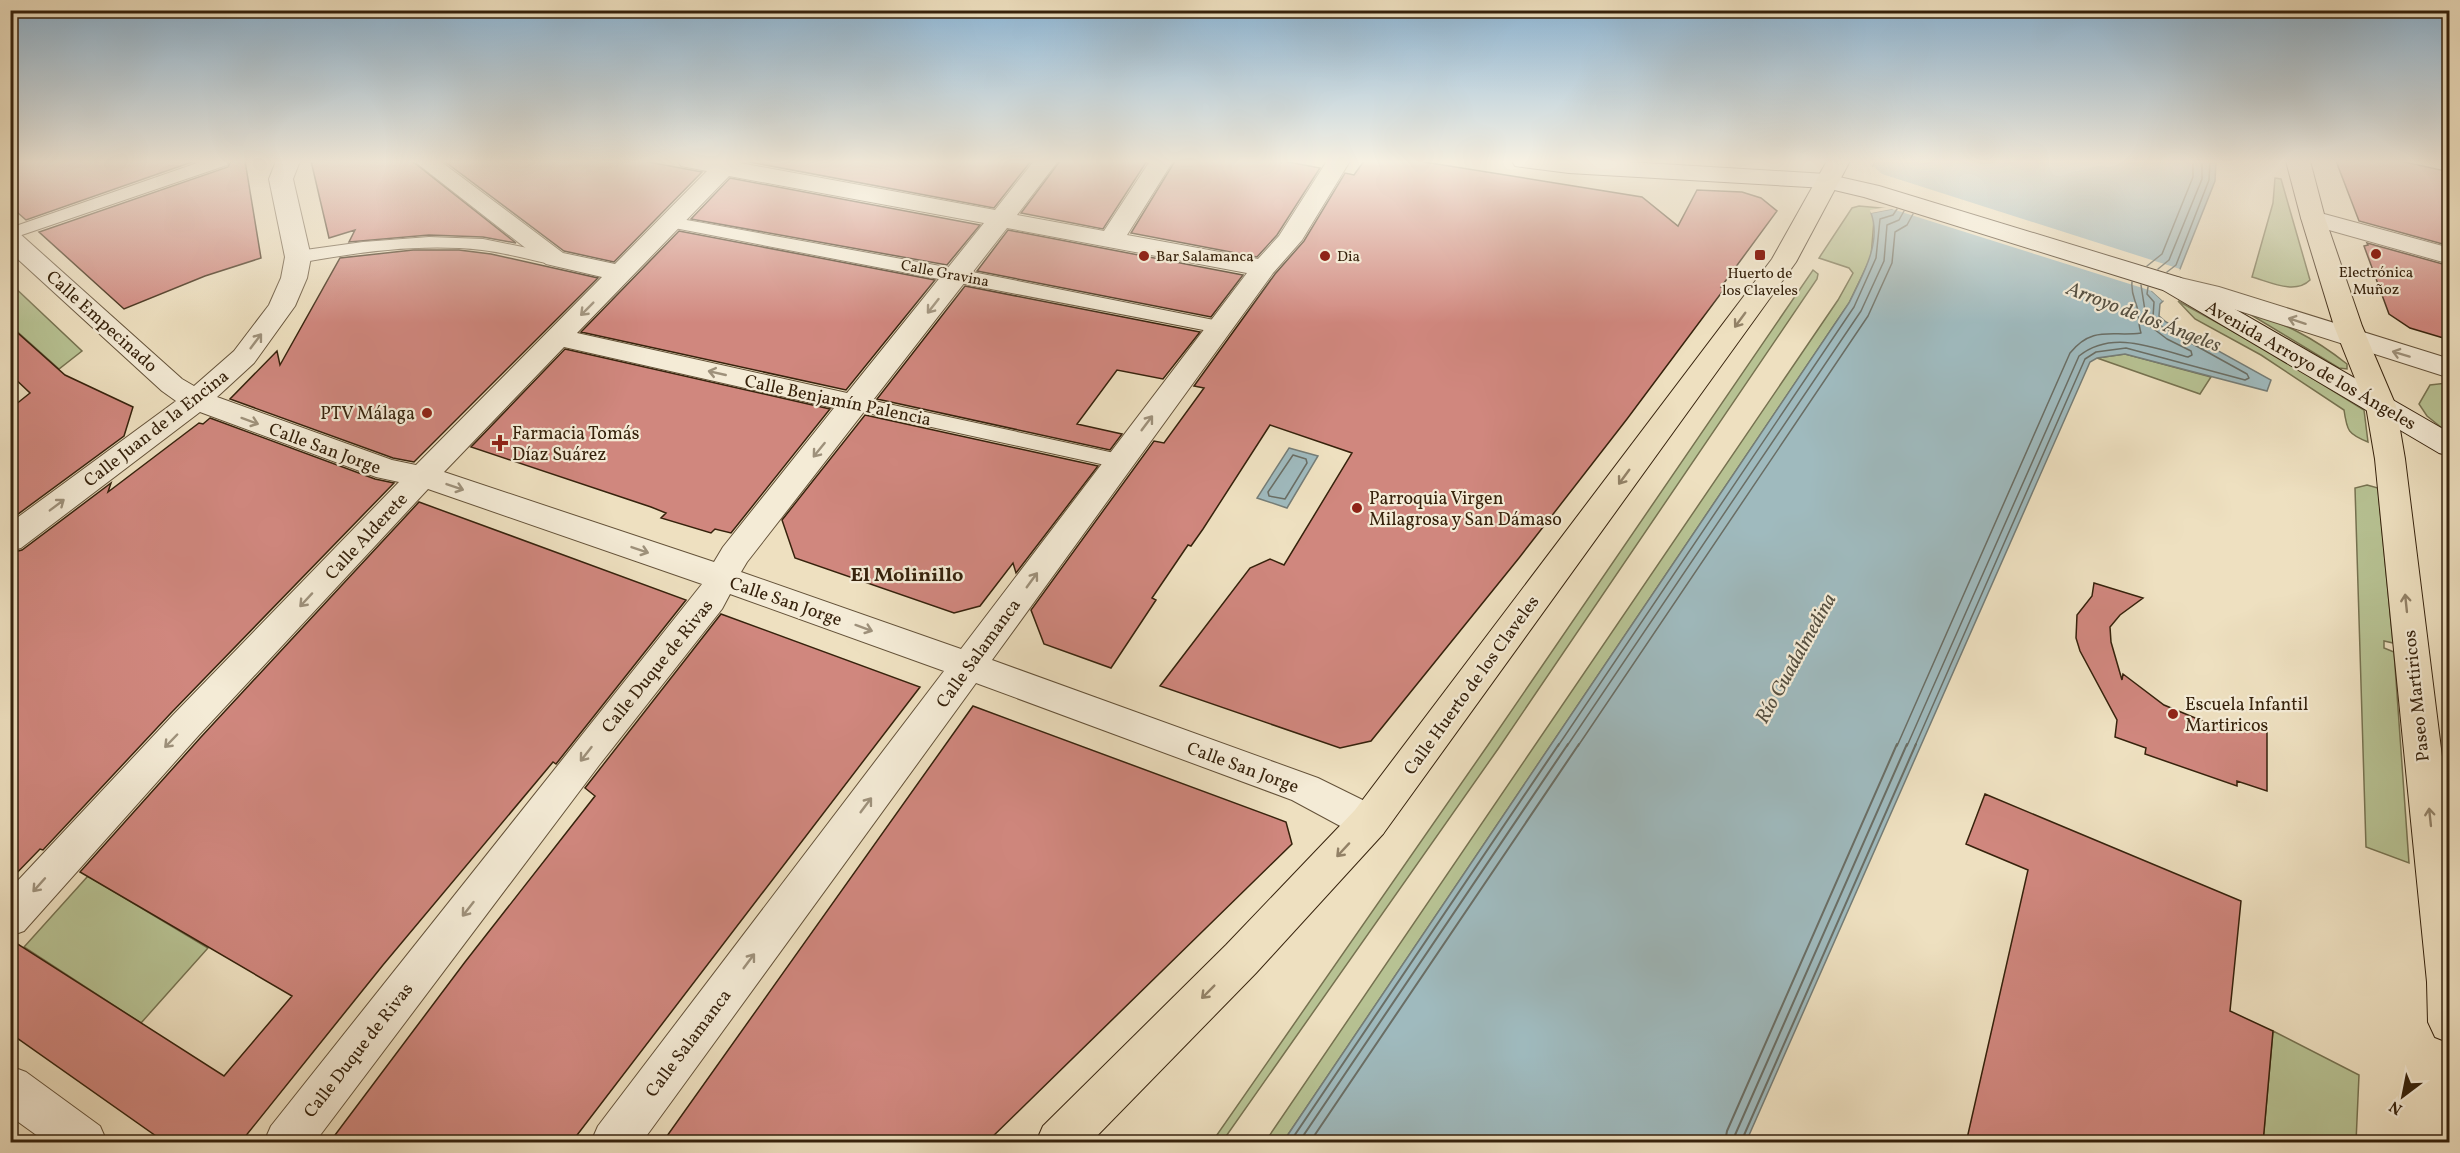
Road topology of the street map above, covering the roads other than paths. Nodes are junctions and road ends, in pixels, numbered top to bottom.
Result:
1 (70, 215) edge
2 (289, 215) edge
3 (496, 215) edge
4 (677, 215) edge
5 (976, 215) edge
6 (1006, 215) edge
7 (1127, 215) edge
8 (1305, 215) edge
9 (1810, 215) edge
10 (1947, 215) edge
11 (2312, 215) edge
12 (2313, 218) junction
13 (1002, 220) junction
14 (670, 222) junction
15 (10, 236) edge
16 (1110, 241) junction
17 (2450, 256) edge
18 (298, 257) junction
19 (555, 259) junction
20 (1264, 268) junction
21 (622, 273) junction
22 (957, 275) junction
23 (2172, 284) junction
24 (1219, 327) junction
25 (558, 338) junction
26 (2353, 339) junction
27 (2450, 369) edge
28 (196, 400) junction
29 (856, 404) junction
30 (2381, 406) junction
31 (2450, 446) edge
32 (1119, 461) junction
33 (422, 476) junction
34 (10, 540) edge
35 (723, 578) junction
36 (968, 667) junction
37 (1370, 822) junction
38 (10, 918) edge
39 (2450, 1022) edge
40 (10, 1088) edge
41 (66, 1138) edge
42 (287, 1143) edge
43 (614, 1143) edge
44 (1059, 1143) edge

1 - 15 street
2 - 18 street, Calle Juan de la Encina
3 - 19 street
4 - 14 street, Calle Alderete
5 - 13 street
6 - 13 street, Calle Duque de Rivas
7 - 16 street
8 - 20 street, Calle Salamanca
9 -> 37 main road, Calle Huerto de los Claveles
10 - 23 street
11 - 12 main road, Paseo Martiricos
12 - 17 street
12 - 26 main road, Paseo Martiricos
13 - 16 street
13 - 22 street, Calle Duque de Rivas
14 - 21 street, Calle Alderete
14 - 22 street, Calle Gravina
15 - 28 street, Calle Empecinado
16 - 20 street
18 - 19 street
28 -> 18 street, Calle Juan de la Encina
19 - 21 street
20 - 24 street, Calle Salamanca
21 -> 25 street, Calle Alderete
22 - 24 street, Calle Gravina
22 -> 29 street, Calle Duque de Rivas
26 -> 23 street
23 - 30 street, Avenida Arroyo de los Ángeles
32 -> 24 street, Calle Salamanca
29 -> 25 street, Calle Benjamín Palencia
25 - 33 street, Calle Alderete
27 -> 26 street
26 - 30 main road, Paseo Martiricos
28 -> 33 street, Calle San Jorge
34 -> 28 street, Calle Juan de la Encina
29 - 32 street, Calle Benjamín Palencia
29 -> 35 street, Calle Duque de Rivas
30 - 31 street, Avenida Arroyo de los Ángeles
39 -> 30 main road, Paseo Martiricos
36 -> 32 street, Calle Salamanca
33 -> 35 street, Calle San Jorge
33 -> 38 street, Calle Alderete
35 -> 36 street, Calle San Jorge
35 -> 42 street, Calle Duque de Rivas
36 - 37 street, Calle San Jorge
43 -> 36 street, Calle Salamanca
37 -> 44 main road, Calle Huerto de los Claveles
40 - 41 street

